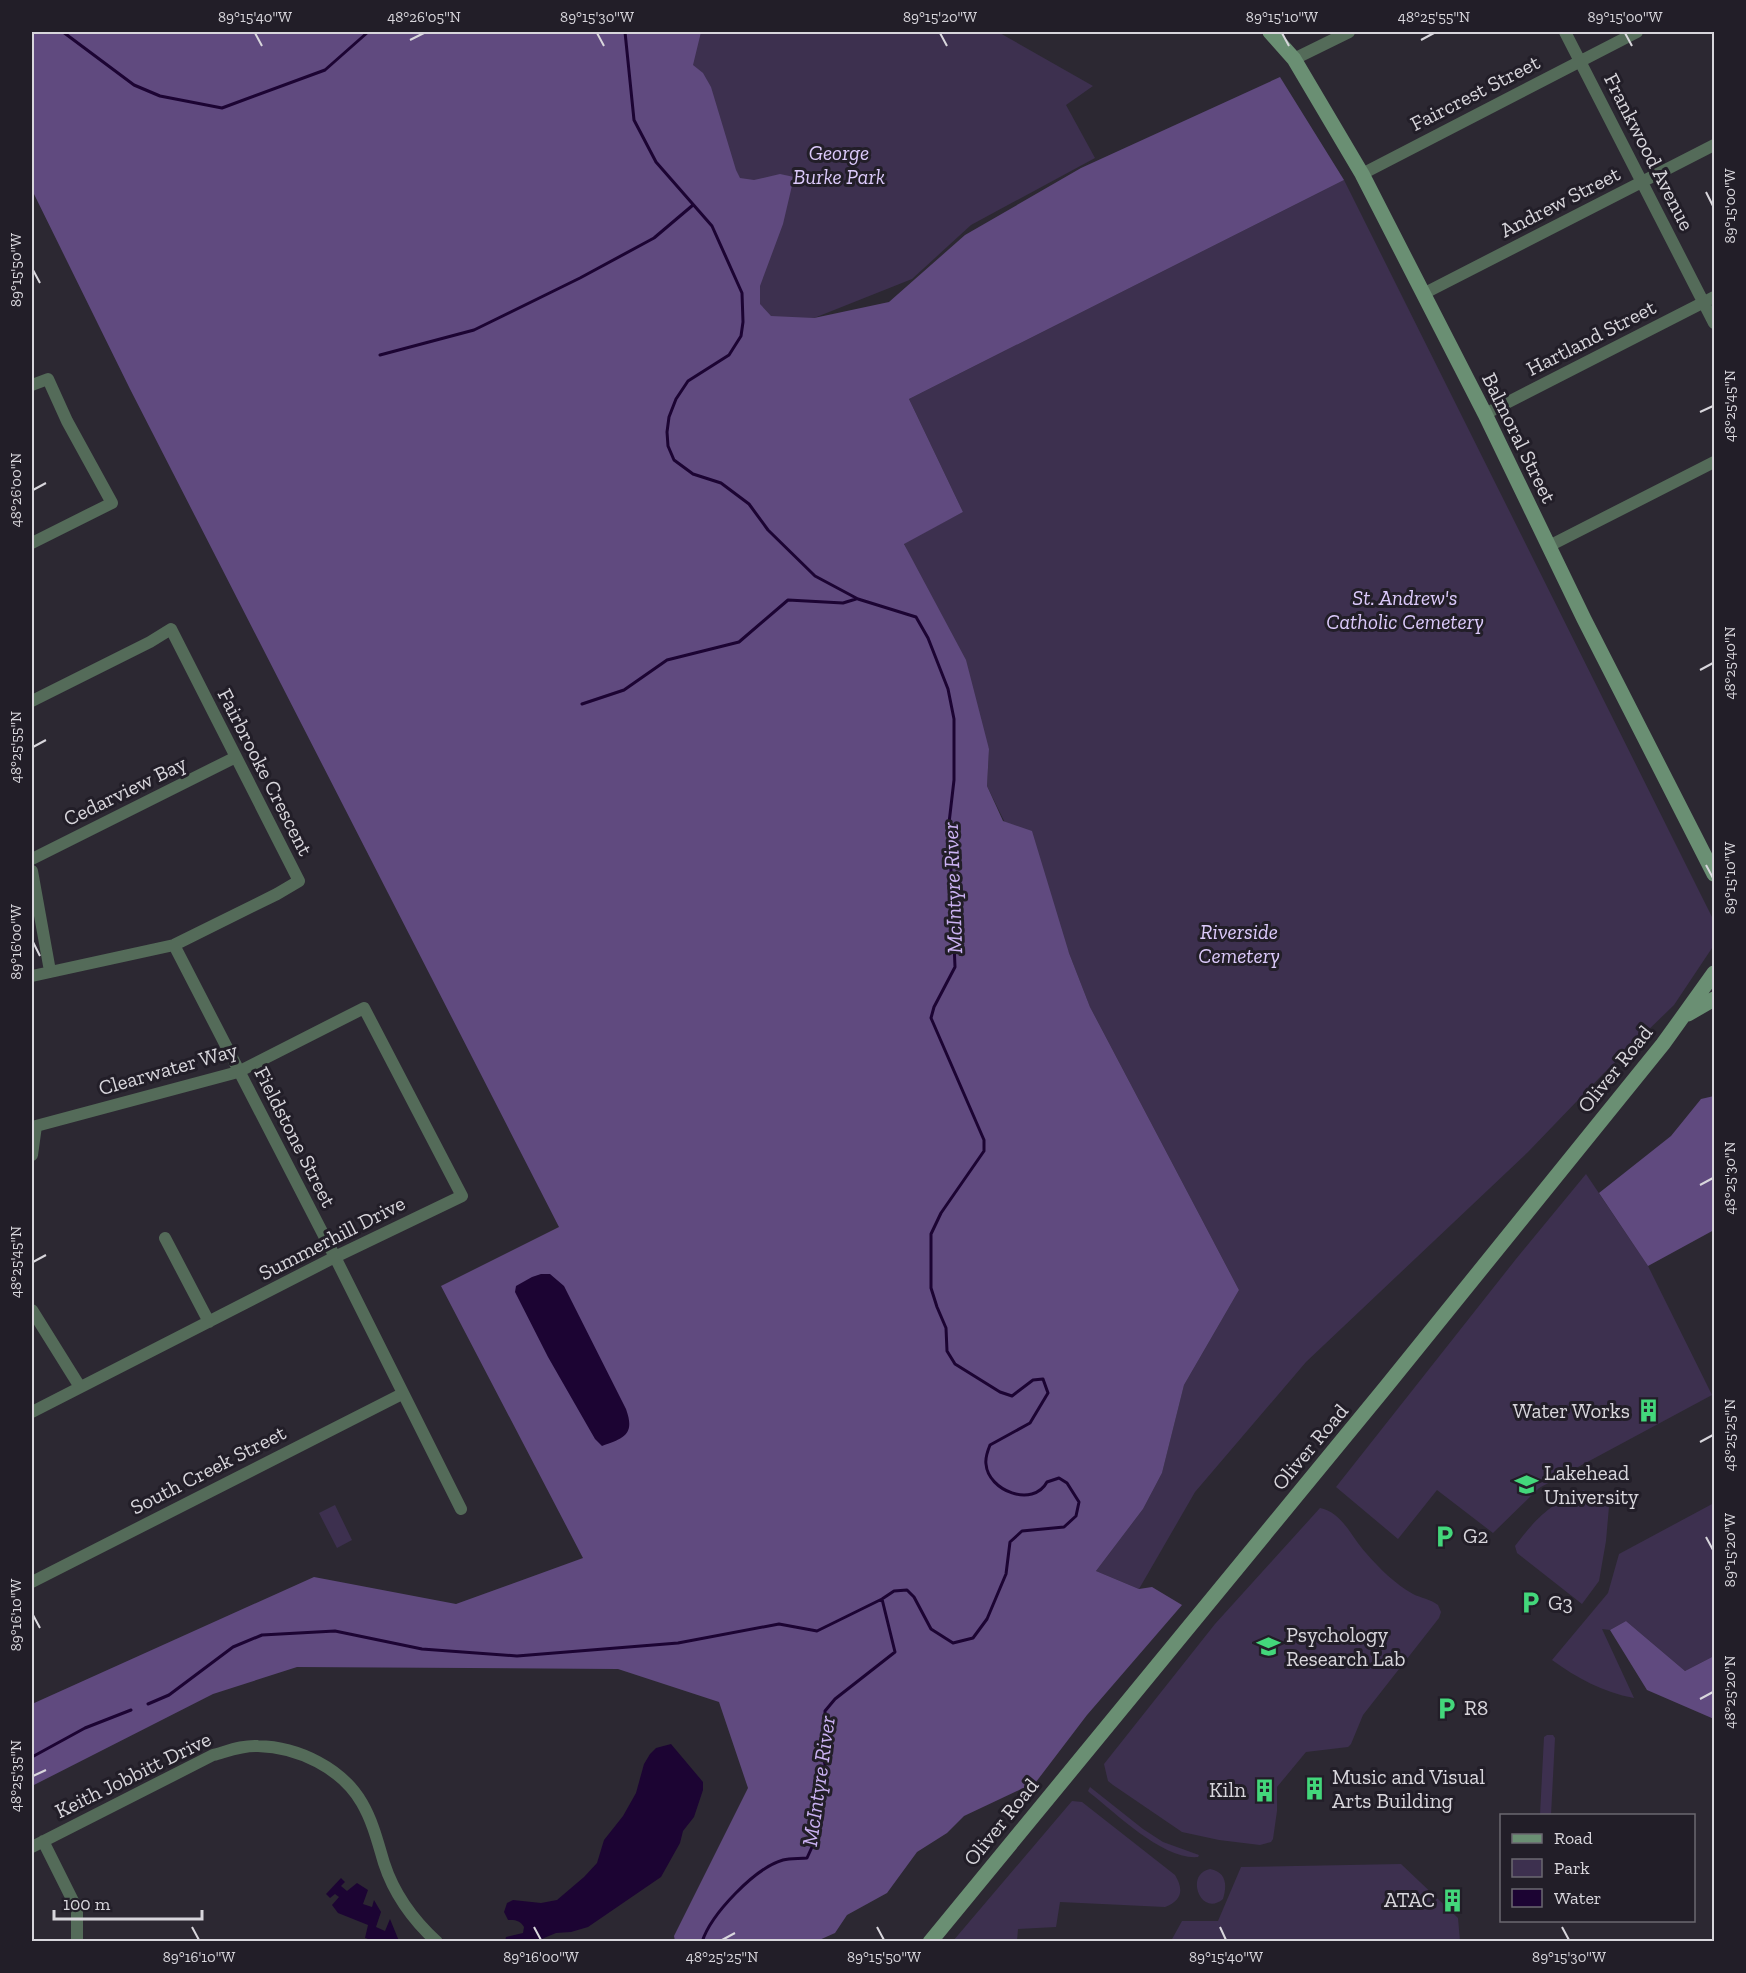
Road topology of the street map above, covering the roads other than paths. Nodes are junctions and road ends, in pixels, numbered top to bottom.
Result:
1 (1270, 32) edge
2 (1349, 32) edge
3 (1565, 32) edge
4 (1637, 32) edge
5 (1294, 59) junction
6 (1581, 60) junction
7 (1714, 146) edge
8 (1362, 174) junction
9 (1642, 182) junction
10 (1423, 294) junction
11 (1709, 299) edge
12 (1714, 324) edge
13 (32, 385) edge
14 (1485, 414) junction
15 (1714, 462) edge
16 (32, 543) edge
17 (1548, 546) junction
18 (32, 701) edge
19 (236, 757) junction
20 (32, 859) edge
21 (32, 871) edge
22 (1714, 874) edge
23 (174, 945) junction
24 (50, 971) junction
25 (1714, 973) edge
26 (32, 976) edge
27 (1714, 999) edge
28 (364, 1008) joint
29 (1685, 1015) junction
30 (238, 1072) junction
31 (32, 1155) edge
32 (165, 1238) dead end
33 (335, 1257) junction
34 (32, 1310) edge
35 (208, 1322) junction
36 (80, 1387) junction
37 (402, 1394) junction
38 (32, 1412) edge
39 (461, 1509) dead end
40 (32, 1582) edge
41 (37, 1844) edge
42 (77, 1941) edge
43 (437, 1941) edge
44 (930, 1941) edge

1 - 5 main road, Balmoral Street
2 - 5 street
3 - 6 street, Frankwood Avenue
4 - 6 street, Faircrest Street
5 - 8 main road, Balmoral Street
6 - 8 street, Faircrest Street
6 - 9 street, Frankwood Avenue
7 - 9 street, Andrew Street
8 - 10 main road, Balmoral Street
9 - 10 street, Andrew Street
9 - 11 street, Frankwood Avenue
10 - 14 main road, Balmoral Street
11 - 12 street, Frankwood Avenue
11 - 14 street, Hartland Street
13 - 16 street
14 - 17 main road, Balmoral Street
15 - 17 street
17 - 22 main road, Balmoral Street
18 - 19 street, Fairbrooke Crescent
19 - 20 street, Cedarview Bay
19 - 23 street, Fairbrooke Crescent
21 - 24 street
23 - 24 street, Fairbrooke Crescent
23 - 30 street, Fieldstone Street
24 - 26 street, Fairbrooke Crescent
25 - 29 main road, Oliver Road
27 - 29 main road
28 - 30 street, Clearwater Way
28 - 33 street, Summerhill Drive
29 - 44 main road, Oliver Road
30 - 31 street, Clearwater Way
30 - 33 street, Fieldstone Street
32 - 35 street
33 - 35 street, Summerhill Drive
33 - 37 street, Fieldstone Street
34 - 36 street
35 - 36 street, Summerhill Drive
36 - 38 street, Summerhill Drive
37 - 39 street, Fieldstone Street
37 - 40 street, South Creek Street
41 - 42 street
41 - 43 street, Keith Jobbitt Drive

